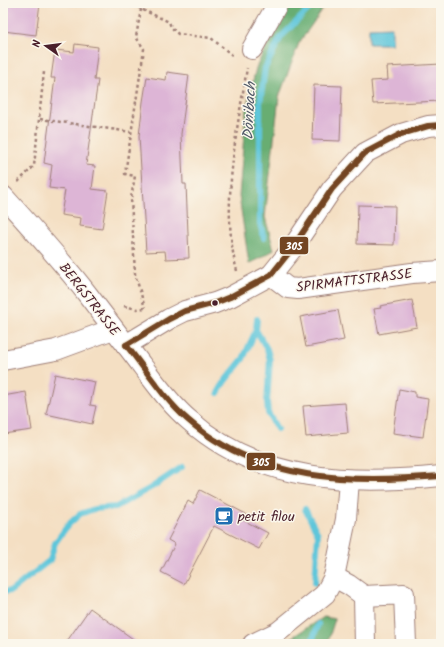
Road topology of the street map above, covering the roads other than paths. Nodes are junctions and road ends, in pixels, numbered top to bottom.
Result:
1 (278, 3) edge
2 (252, 48) dead end
3 (441, 125) edge
4 (3, 196) edge
5 (441, 271) edge
6 (271, 275) junction
7 (113, 330) junction
8 (126, 345) junction
9 (3, 360) edge
10 (441, 476) edge
11 (349, 480) junction
12 (334, 577) junction
13 (364, 596) junction
14 (253, 644) edge
15 (365, 644) edge
16 (406, 644) edge

1 - 2 street
3 - 6 street
4 - 7 street, BERGSTRASSE
5 - 6 street, SPIRMATTSTRASSE
6 - 8 street
7 - 8 street, BERGSTRASSE
7 - 9 street
8 - 11 street, BERGSTRASSE
10 - 11 street, BERGSTRASSE
11 - 12 street
12 - 13 street
12 - 14 street
13 - 15 street
13 - 16 street

